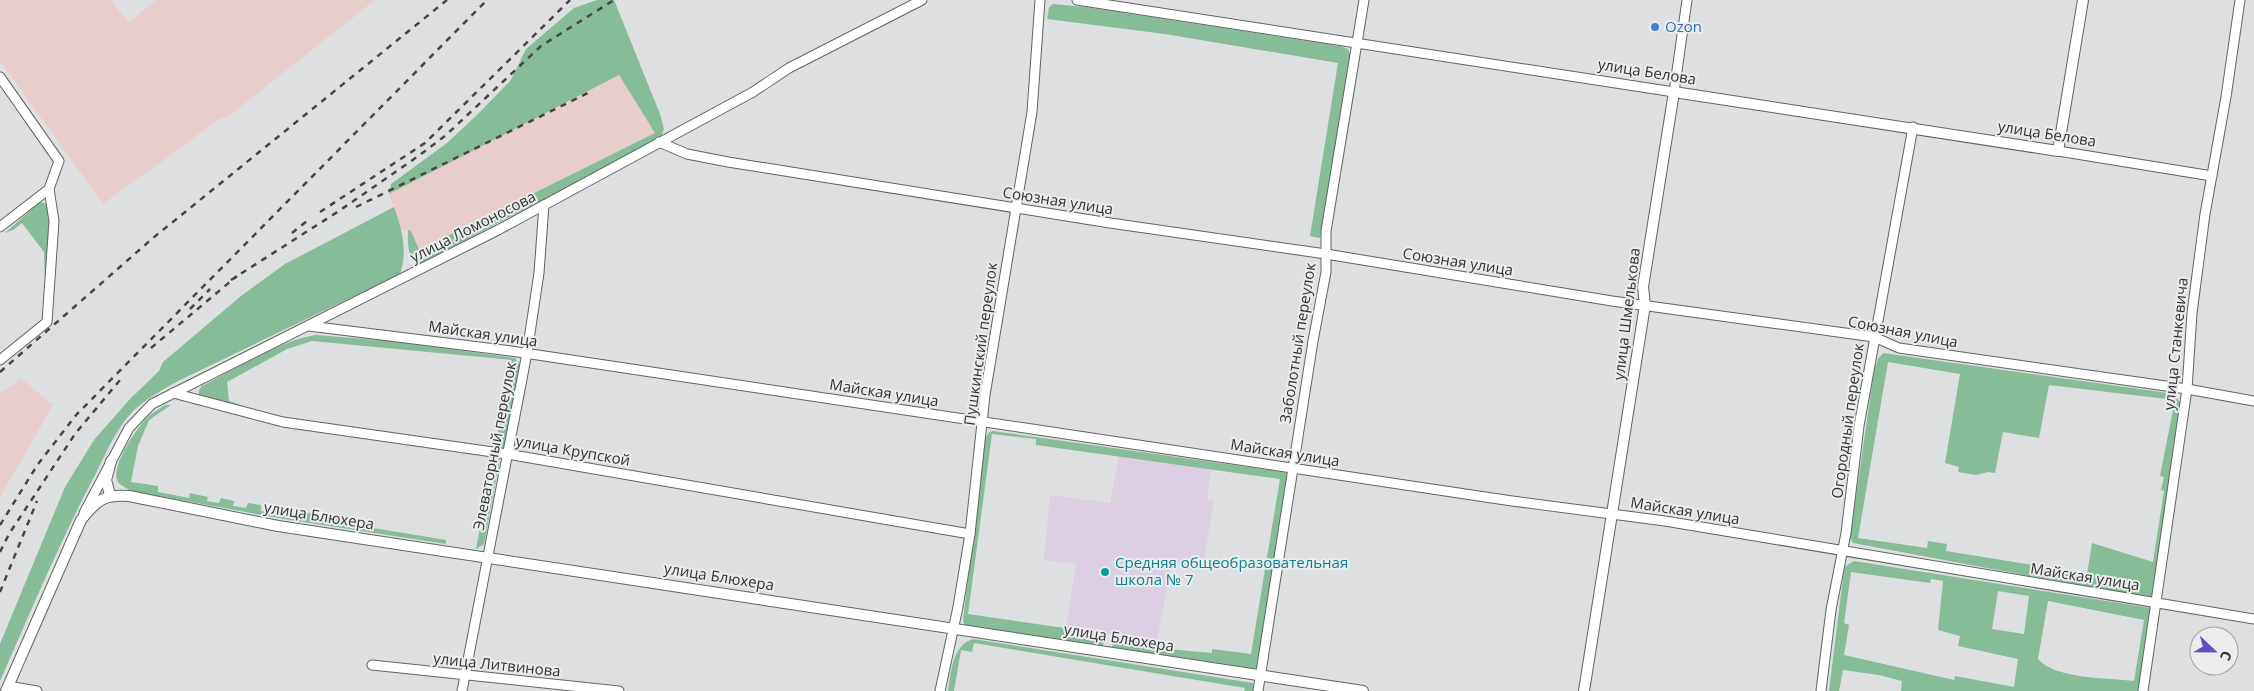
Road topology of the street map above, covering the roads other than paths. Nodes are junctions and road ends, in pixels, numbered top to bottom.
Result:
1 (922, 0) edge
2 (1040, 0) edge
3 (1077, 0) edge
4 (1364, 0) edge
5 (1687, 0) edge
6 (2083, 0) edge
7 (2240, 0) edge
8 (1358, 43) junction
9 (0, 77) edge
10 (1674, 92) junction
11 (1913, 127) junction
12 (659, 142) junction
13 (2058, 151) junction
14 (2212, 176) junction
15 (49, 189) junction
16 (544, 205) junction
17 (1016, 208) junction
18 (0, 227) edge
19 (1326, 254) junction
20 (1646, 305) junction
21 (309, 326) junction
22 (1874, 337) junction
23 (527, 353) junction
24 (0, 360) edge
25 (2187, 389) junction
26 (173, 393) junction
27 (2254, 401) edge
28 (983, 422) junction
29 (507, 454) junction
30 (111, 461) junction
31 (1292, 468) junction
32 (110, 495) junction
33 (1614, 514) junction
34 (81, 520) junction
35 (970, 534) junction
36 (1843, 551) junction
37 (489, 557) junction
38 (2156, 602) junction
39 (2254, 619) edge
40 (953, 628) junction
41 (372, 665) dead end
42 (466, 676) junction
43 (1261, 676) junction
44 (7, 688) edge
45 (37, 691) edge
46 (462, 691) edge
47 (620, 691) edge
48 (940, 691) edge
49 (1258, 691) edge
50 (1362, 691) edge
51 (1584, 691) edge
52 (1821, 691) edge
53 (2143, 691) edge

1 - 12 street, улица Ломоносова
2 - 17 street, Пушкинский переулок
3 - 8 street, улица Белова
4 - 8 street, Заболотный переулок
5 - 10 street, улица Шмелькова
6 - 13 street
7 - 14 street, улица Станкевича
8 - 10 street, улица Белова
8 - 19 street, Заболотный переулок
9 - 15 street
10 - 11 street, улица Белова
10 - 20 street, улица Шмелькова
11 - 13 street, улица Белова
11 - 22 street, Огородный переулок
12 - 16 street, улица Ломоносова
12 - 17 street, Союзная улица
13 - 14 street, улица Белова
14 - 25 street, улица Станкевича
15 - 18 street
15 - 24 street
16 - 21 street, улица Ломоносова
16 - 23 street, Элеваторный переулок
17 - 19 street, Союзная улица
17 - 28 street, Пушкинский переулок
19 - 20 street, Союзная улица
19 - 31 street, Заболотный переулок
20 - 22 street, Союзная улица
20 - 33 street, улица Шмелькова
21 - 23 street, Майская улица
21 - 26 street, улица Ломоносова
22 - 25 street, Союзная улица
22 - 36 street, Огородный переулок
23 - 28 street, Майская улица
23 - 29 street, Элеваторный переулок
25 - 27 street, Союзная улица
25 - 38 street, улица Станкевича
26 - 29 street, улица Крупской
26 - 30 street, улица Ломоносова
28 - 31 street, Майская улица
28 - 35 street, Пушкинский переулок
29 - 35 street, улица Крупской
29 - 37 street, Элеваторный переулок
30 - 32 street
30 - 34 street, улица Ломоносова
31 - 33 street, Майская улица
31 - 43 street, Заболотный переулок
32 - 34 street
32 - 37 street, улица Блюхера
33 - 36 street, Майская улица
33 - 51 street, улица Шмелькова
34 - 44 street
35 - 40 street, Пушкинский переулок
36 - 38 street, Майская улица
36 - 52 street, Огородный переулок
37 - 40 street, улица Блюхера
37 - 42 street, Элеваторный переулок
38 - 39 street, Майская улица
38 - 53 street, улица Станкевича
40 - 43 street, улица Блюхера
40 - 48 street, Пушкинский переулок
41 - 42 street, улица Литвинова
42 - 46 street, Элеваторный переулок
42 - 47 street, улица Литвинова
43 - 49 street, Заболотный переулок
43 - 50 street, улица Блюхера
44 - 45 street

